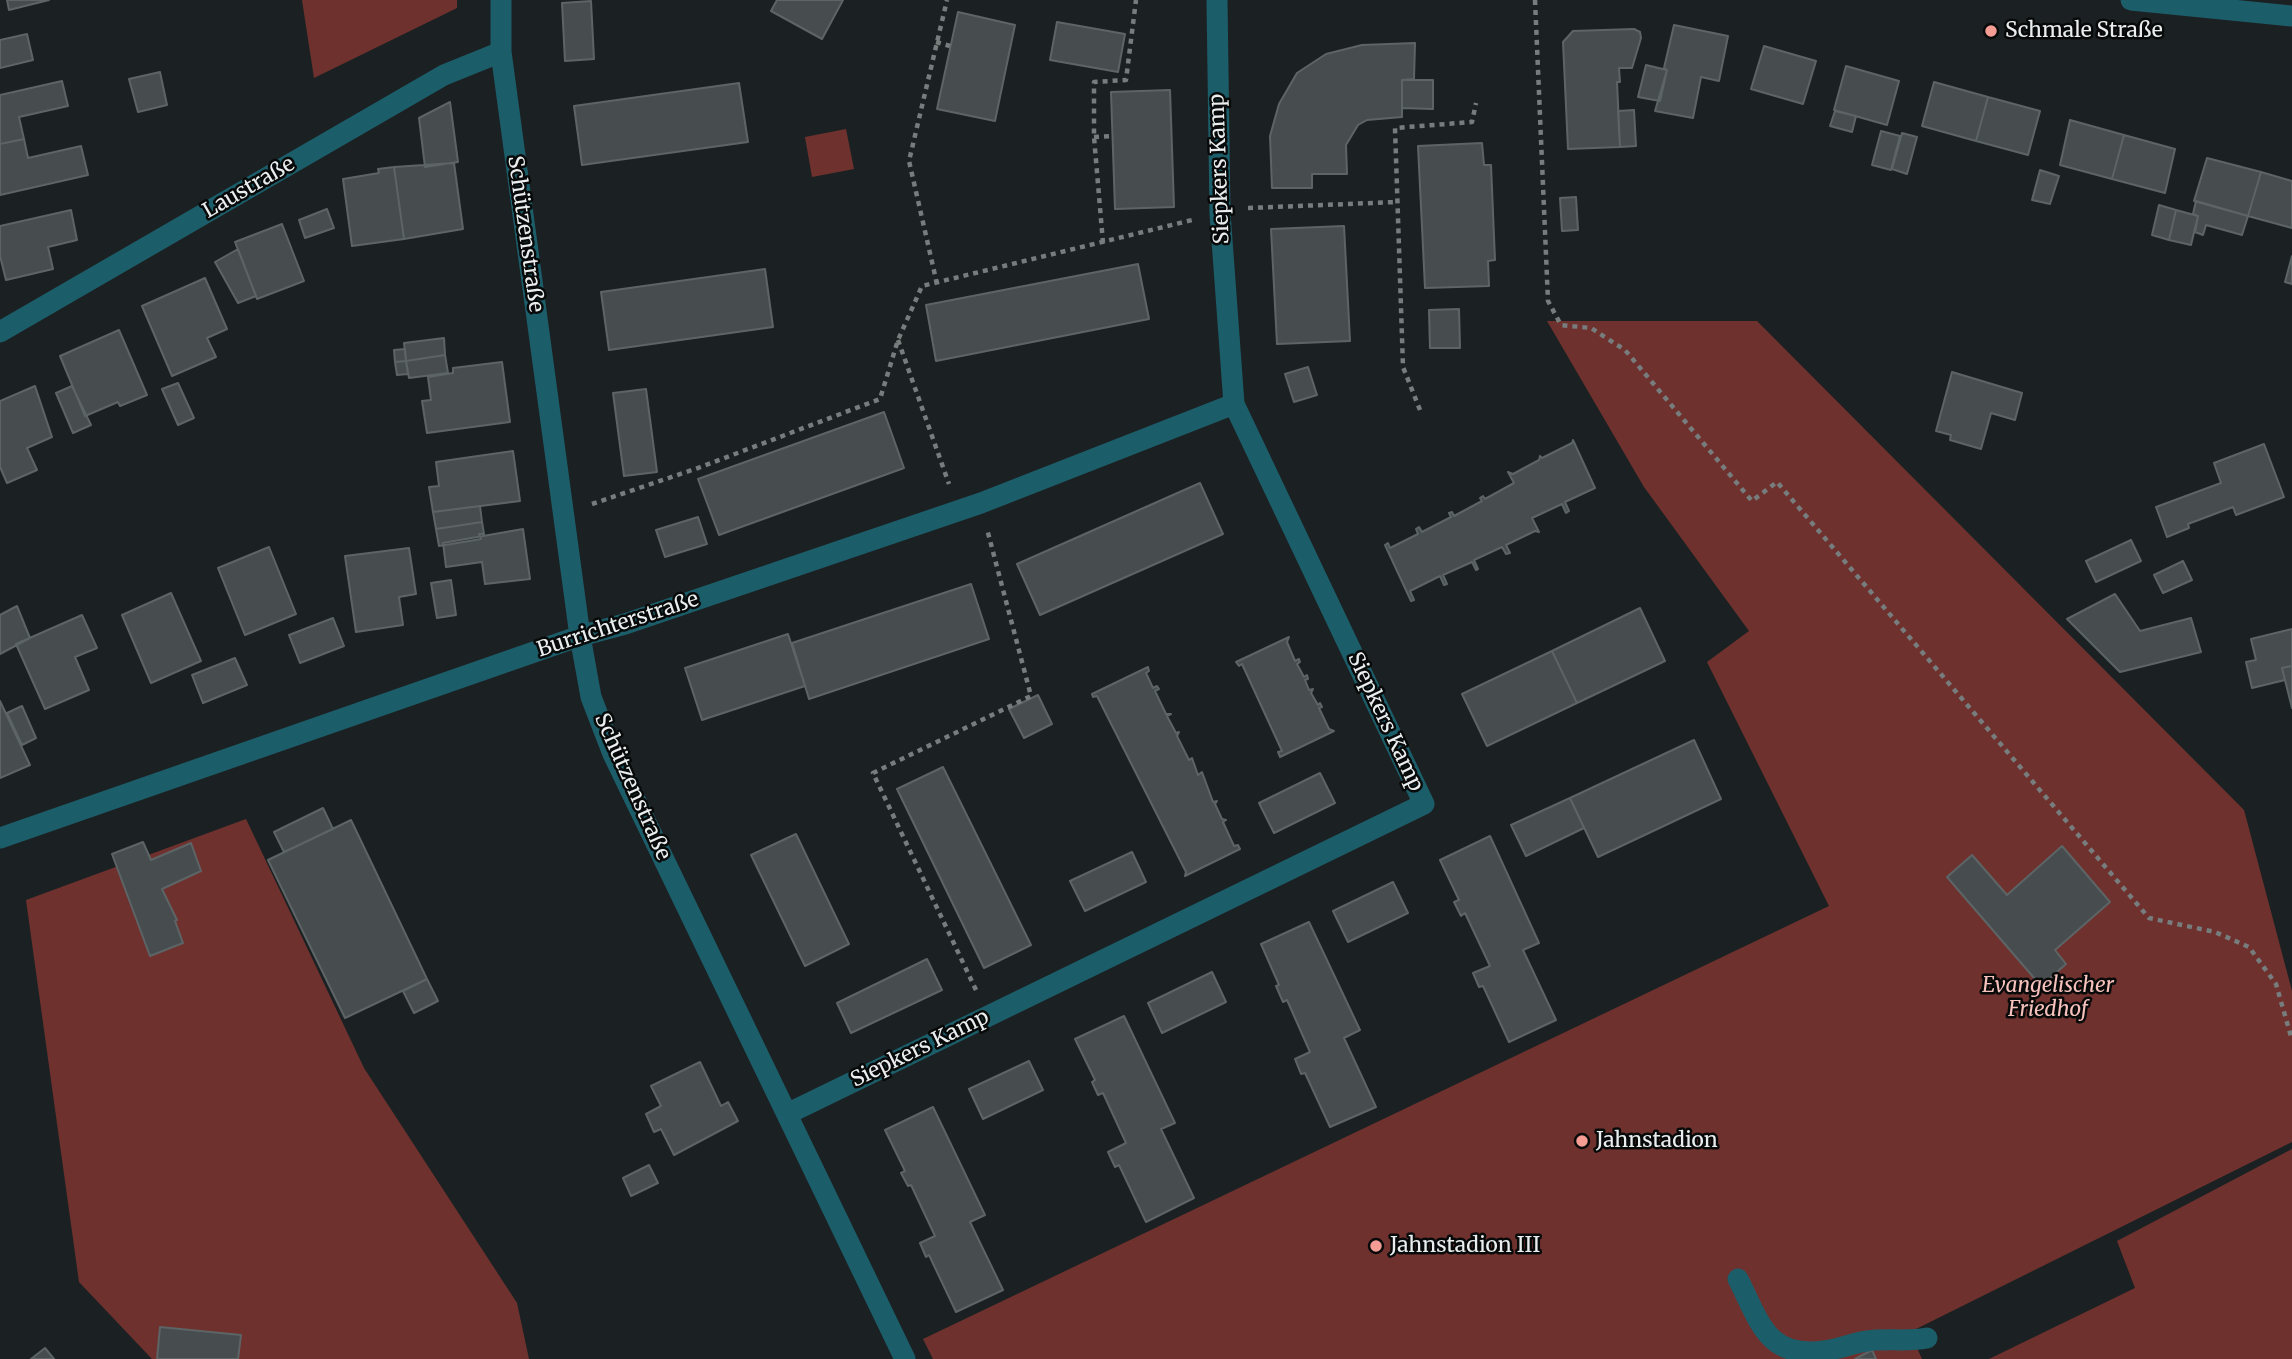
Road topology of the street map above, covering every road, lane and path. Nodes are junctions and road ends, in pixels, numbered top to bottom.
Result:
1 (501, 0) edge
2 (947, 0) edge
3 (1136, 0) edge
4 (1217, 0) edge
5 (1535, 0) edge
6 (2131, 0) edge
7 (2292, 16) edge
8 (936, 42) junction
9 (950, 46) dead end
10 (501, 52) junction
11 (1476, 103) dead end
12 (1112, 136) dead end
13 (1094, 137) junction
14 (1397, 202) junction
15 (1220, 213) junction
16 (1103, 243) junction
17 (937, 284) junction
18 (0, 332) edge
19 (898, 340) junction
20 (1234, 404) junction
21 (1420, 410) dead end
22 (981, 503) junction
23 (959, 511) junction
24 (564, 513) junction
25 (580, 636) junction
26 (0, 838) edge
27 (988, 1016) junction
28 (2292, 1040) edge
29 (787, 1114) junction
30 (1738, 1279) dead end
31 (1927, 1338) dead end
32 (905, 1359) edge

1 - 10 street, Schützenstraße
2 - 8 path
3 - 13 path
4 - 15 street, Siepkers Kamp
5 - 28 path
6 - 7 street
8 - 9 path
8 - 17 path
10 - 18 street, Laustraße
10 - 24 street, Schützenstraße
11 - 14 path
12 - 13 path
13 - 16 path
14 - 15 path
14 - 21 path
15 - 16 path
15 - 20 street, Siepkers Kamp
16 - 17 path
17 - 19 path
19 - 23 path
19 - 24 path
20 - 22 street, Burrichterstraße
20 - 27 street, Siepkers Kamp
22 - 23 street, Burrichterstraße
22 - 27 path
23 - 25 street, Burrichterstraße
24 - 25 street, Schützenstraße
25 - 26 street, Burrichterstraße
25 - 29 street, Schützenstraße
27 - 29 street, Siepkers Kamp
29 - 32 street, Schützenstraße
30 - 31 street

